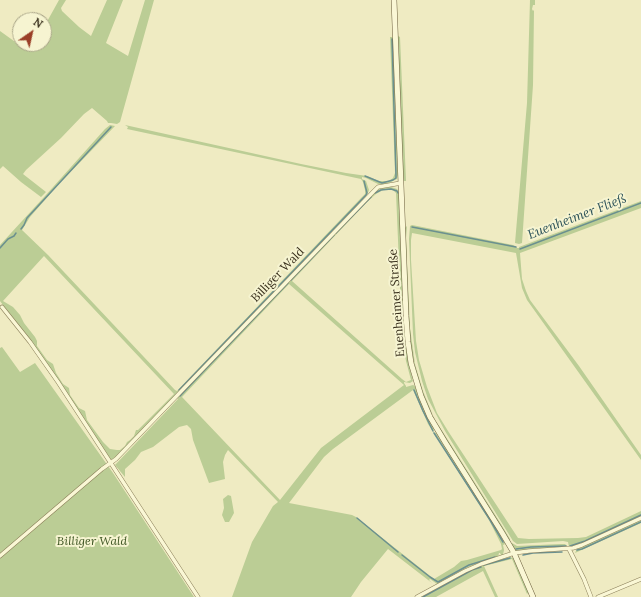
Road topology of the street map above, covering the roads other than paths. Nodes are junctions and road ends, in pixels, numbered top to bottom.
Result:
1 (394, 0) edge
2 (401, 184) junction
3 (2, 307) dead end
4 (110, 463) junction
5 (641, 518) edge
6 (569, 548) junction
7 (514, 554) junction
8 (0, 556) edge
9 (641, 579) edge
10 (198, 597) edge
11 (417, 597) edge
12 (533, 597) edge
13 (591, 597) edge
14 (598, 597) edge

1 - 2 main road, Euenheimer Straße
2 - 4 street, Billiger Wald
2 - 7 main road, Euenheimer Straße
3 - 4 street
4 - 8 street, Billiger Wald
4 - 10 street
5 - 6 street
6 - 7 street
6 - 13 street
7 - 11 street
7 - 12 main road, Euenheimer Straße
9 - 14 street

